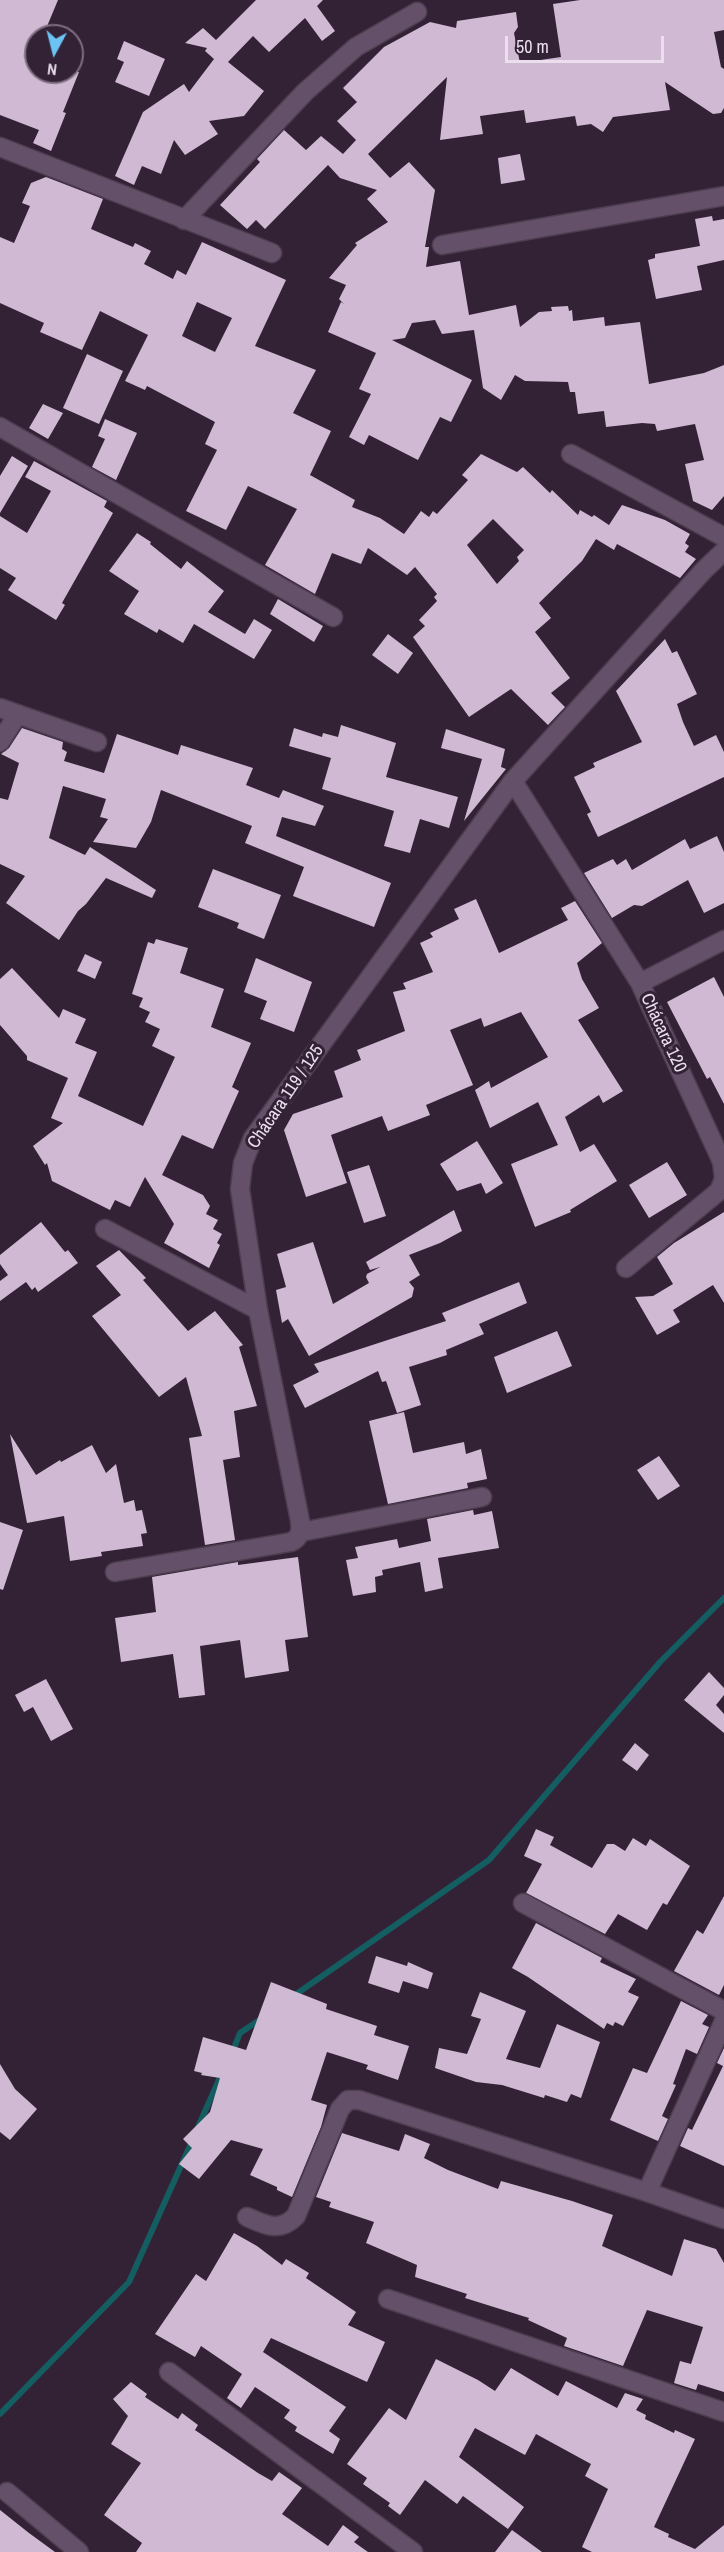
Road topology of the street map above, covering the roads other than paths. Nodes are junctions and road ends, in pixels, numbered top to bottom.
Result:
1 (417, 12) dead end
2 (0, 147) edge
3 (724, 196) edge
4 (184, 220) junction
5 (442, 244) dead end
6 (272, 253) dead end
7 (0, 427) edge
8 (571, 454) dead end
9 (724, 537) edge
10 (724, 551) edge
11 (333, 616) dead end
12 (0, 708) edge
13 (18, 714) junction
14 (0, 742) edge
15 (98, 742) dead end
16 (513, 781) junction
17 (724, 940) edge
18 (640, 983) junction
19 (105, 1229) dead end
20 (626, 1268) dead end
21 (258, 1310) junction
22 (482, 1497) dead end
23 (299, 1536) junction
24 (115, 1572) dead end
25 (523, 1904) dead end
26 (724, 2011) edge
27 (724, 2021) edge
28 (647, 2192) junction
29 (247, 2217) dead end
30 (724, 2219) edge
31 (388, 2299) dead end
32 (169, 2372) dead end
33 (724, 2412) edge
34 (7, 2492) dead end
35 (79, 2552) edge
36 (413, 2552) edge

1 - 4 street
2 - 4 street
3 - 5 street
4 - 6 street
7 - 11 street
8 - 9 street
10 - 16 street, Chácara 119 / 125
12 - 13 street
13 - 14 street
13 - 15 street
16 - 18 street, Chácara 120
16 - 21 street, Chácara 119 / 125
17 - 18 street
18 - 20 street, Chácara 120
19 - 21 street
21 - 23 street, Chácara 119 / 125
22 - 23 street
23 - 24 street
25 - 26 street
27 - 28 street
28 - 29 street
28 - 30 street
31 - 33 street
32 - 36 street
34 - 35 street

